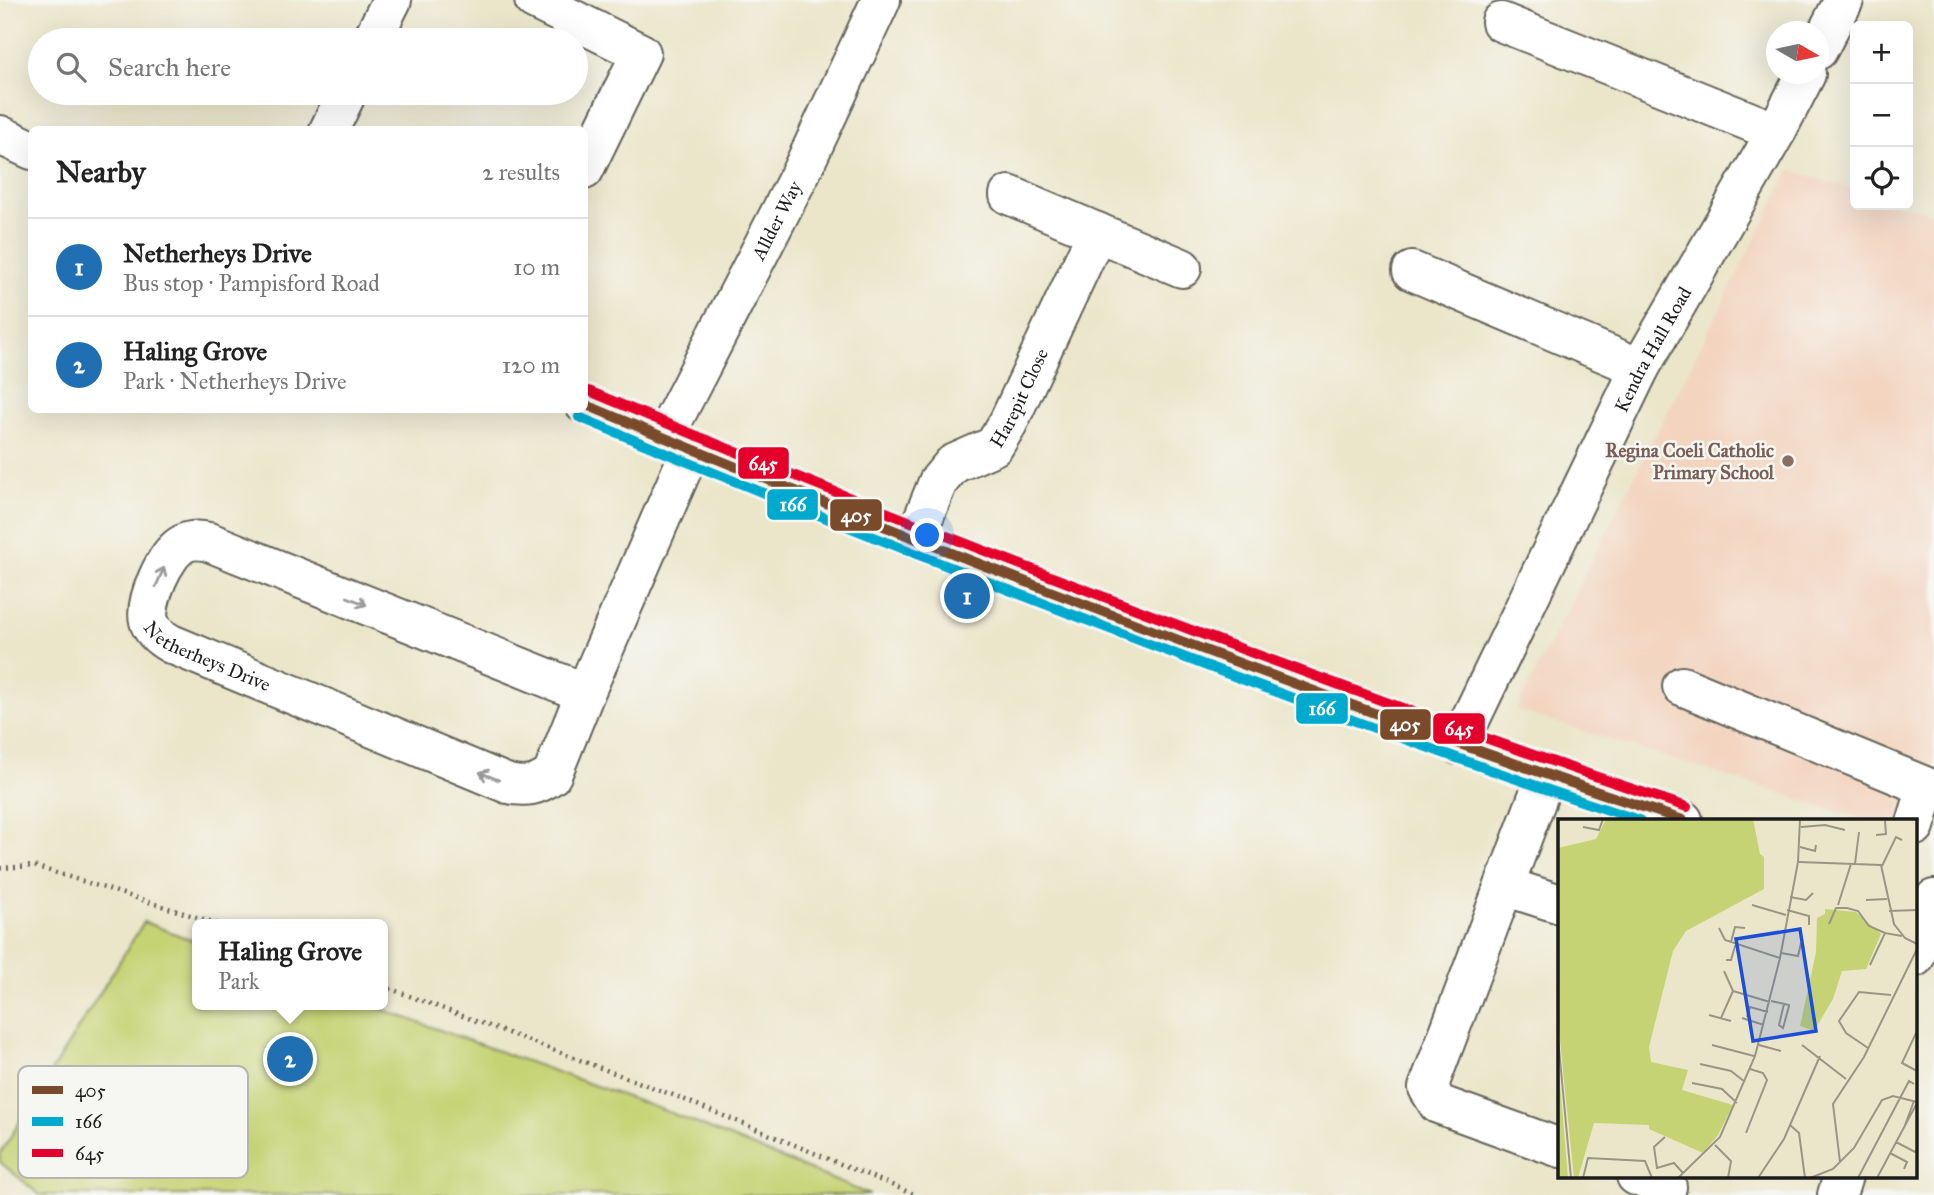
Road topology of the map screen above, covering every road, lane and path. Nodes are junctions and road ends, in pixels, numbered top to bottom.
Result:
1 (392, 0) edge
2 (534, 0) edge
3 (881, 0) edge
4 (1844, 0) edge
5 (1501, 22) dead end
6 (378, 28) edge
7 (1829, 29) edge
8 (1801, 84) edge
9 (341, 105) edge
10 (331, 126) edge
11 (1776, 132) junction
12 (0, 135) edge
13 (28, 148) edge
14 (588, 162) edge
15 (1009, 195) dead end
16 (1097, 232) junction
17 (1182, 268) dead end
18 (1412, 271) dead end
19 (1640, 368) junction
20 (588, 406) edge
21 (678, 444) junction
22 (915, 539) junction
23 (1682, 686) dead end
24 (585, 693) junction
25 (1458, 745) junction
26 (1546, 775) junction
27 (1677, 819) edge
28 (1916, 823) edge
29 (0, 867) edge
30 (1504, 886) junction
31 (1916, 891) edge
32 (1934, 899) edge
33 (1558, 904) edge
34 (203, 919) edge
35 (1916, 954) edge
36 (388, 988) edge
37 (1558, 1148) edge
38 (1842, 1178) edge
39 (916, 1195) edge
40 (1838, 1195) edge

1 - 6 street
2 - 14 street
3 - 21 street, Allder Way
4 - 7 street
5 - 11 street
8 - 11 street, Kendra Hall Road
9 - 10 street
11 - 19 street, Kendra Hall Road
12 - 13 street
15 - 16 street
16 - 17 street
16 - 22 street, Harepit Close
18 - 19 street
19 - 25 street, Kendra Hall Road
20 - 21 street
21 - 22 street
21 - 24 street, Netherheys Drive
22 - 25 street
23 - 28 street
24 -> 24 street, Netherheys Drive
25 - 26 street
26 - 27 street
26 - 30 street
29 - 34 path
30 - 33 street
30 - 37 street
31 - 32 street
32 - 35 street
36 - 39 path
38 - 40 street

